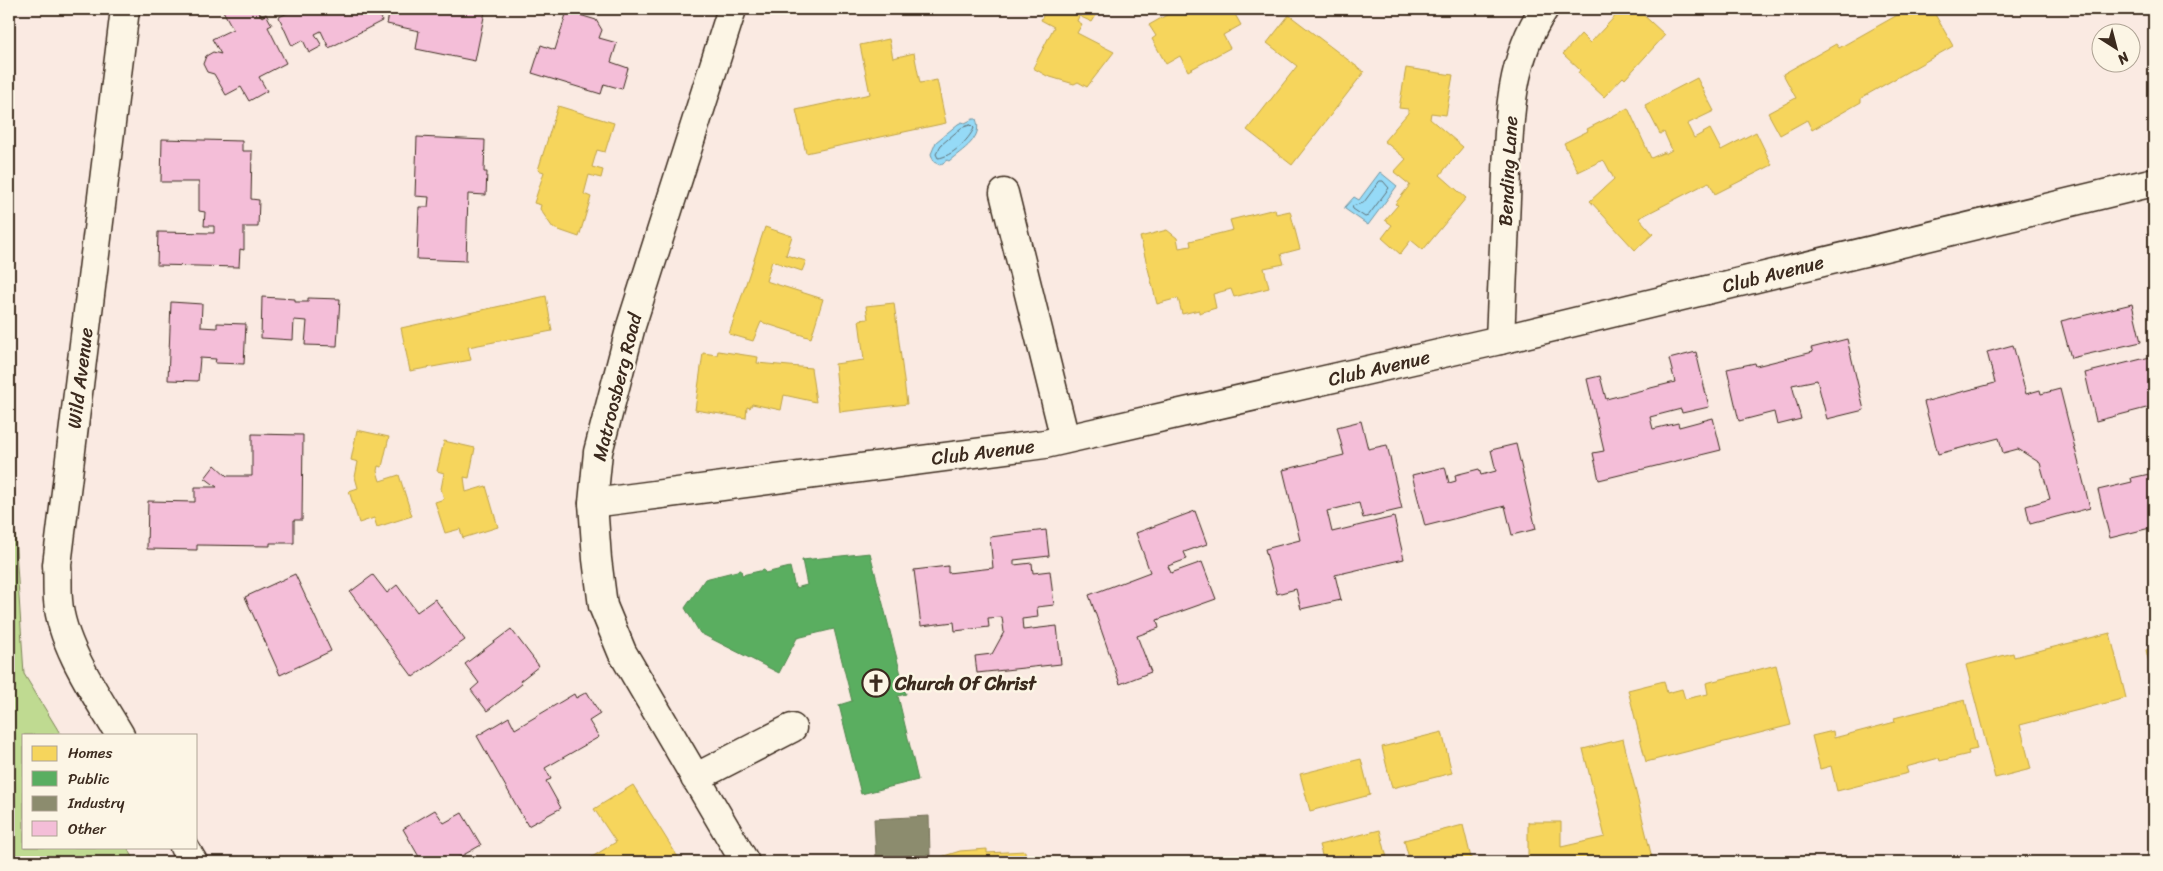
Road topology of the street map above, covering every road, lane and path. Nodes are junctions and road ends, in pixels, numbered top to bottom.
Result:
1 (125, 9) edge
2 (732, 9) edge
3 (1544, 9) edge
4 (2154, 182) edge
5 (1004, 193) dead end
6 (1500, 340) junction
7 (1065, 439) junction
8 (593, 503) junction
9 (792, 728) dead end
10 (119, 734) edge
11 (695, 778) junction
12 (185, 848) edge
13 (193, 862) edge
14 (745, 862) edge

1 - 10 street, Wild Avenue
2 - 8 street, Matroosberg Road
3 - 6 street, Bending Lane
4 - 6 street, Club Avenue
5 - 7 street
6 - 7 street, Club Avenue
7 - 8 street, Club Avenue
8 - 11 street, Matroosberg Road
9 - 11 street
11 - 14 street, Matroosberg Road
12 - 13 street

